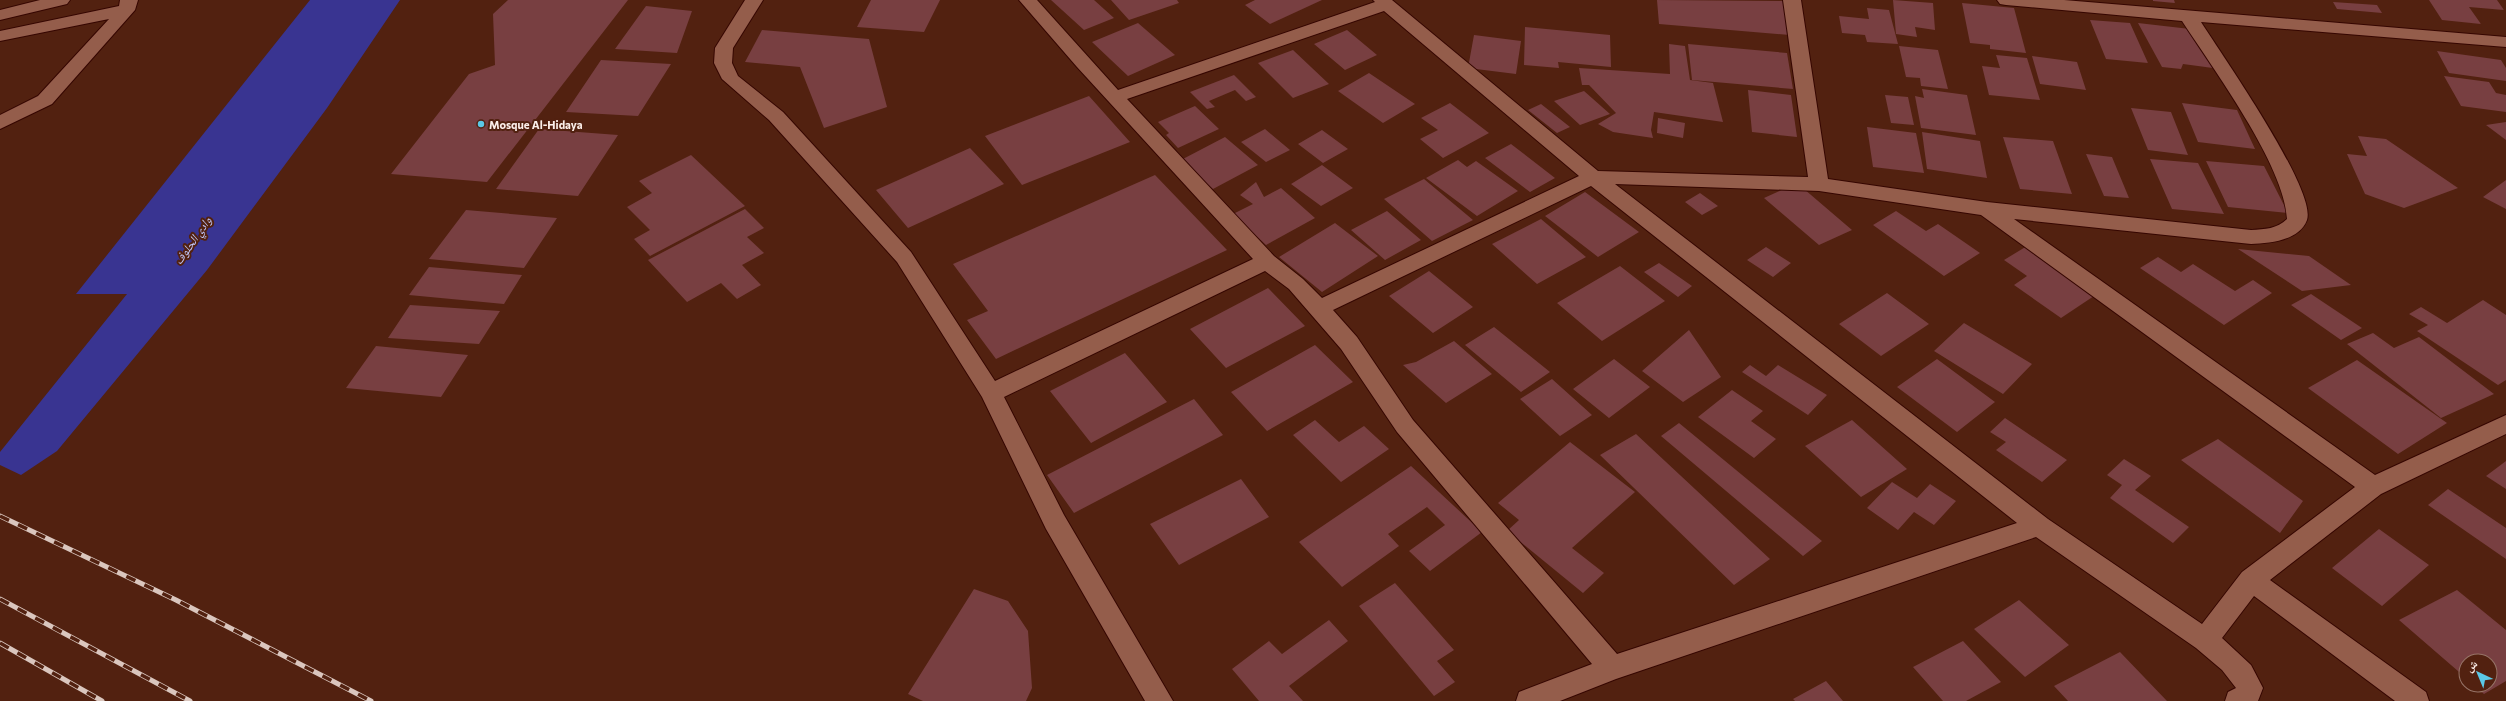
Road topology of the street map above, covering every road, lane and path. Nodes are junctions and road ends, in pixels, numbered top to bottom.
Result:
1 (61, 0) edge
2 (754, 0) edge
3 (1028, 0) edge
4 (1792, 0) edge
5 (2006, 0) edge
6 (1384, 2) edge
7 (127, 5) edge
8 (0, 15) edge
9 (2188, 16) junction
10 (0, 36) edge
11 (2506, 42) edge
12 (1114, 97) junction
13 (0, 123) edge
14 (1593, 177) junction
15 (1819, 184) junction
16 (1987, 209) junction
17 (1267, 261) junction
18 (1319, 308) junction
19 (991, 393) junction
20 (2506, 424) edge
21 (2373, 487) junction
22 (2039, 526) junction
23 (2251, 580) junction
24 (2205, 640) junction
25 (1612, 668) junction
26 (1160, 701) edge
27 (1529, 701) edge
28 (2238, 701) edge
29 (2416, 701) edge

1 - 8 street
2 - 19 street
3 - 12 street
4 - 15 street
5 - 9 street
6 - 12 street
6 - 14 street
7 - 10 street
7 - 13 street
9 - 11 street
9 - 16 street
12 - 17 street
14 - 15 street
14 - 18 street
14 - 22 street
15 - 16 street
16 - 21 street
17 - 18 street
17 - 19 street
18 - 25 street
19 - 26 street
20 - 21 street
21 - 23 street
22 - 24 street
22 - 25 street
23 - 24 street
23 - 29 street
24 - 28 street
25 - 27 street

